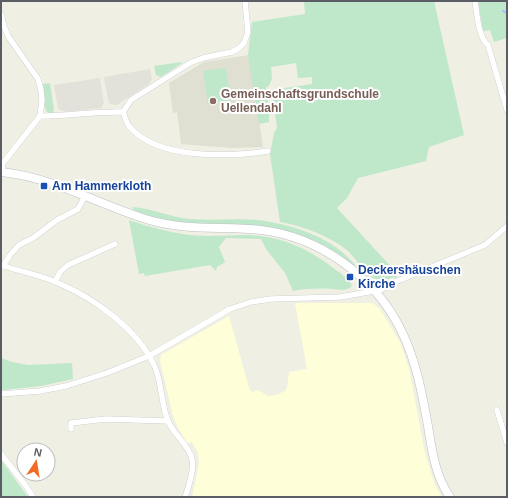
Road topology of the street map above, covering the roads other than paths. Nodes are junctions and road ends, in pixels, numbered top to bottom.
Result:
1 (245, 1) edge
2 (475, 1) edge
3 (1, 14) edge
4 (507, 110) edge
5 (123, 112) junction
6 (40, 116) junction
7 (268, 151) dead end
8 (1, 172) edge
9 (85, 196) junction
10 (507, 226) edge
11 (115, 244) dead end
12 (2, 265) edge
13 (55, 282) junction
14 (375, 291) junction
15 (149, 356) junction
16 (1, 394) edge
17 (497, 410) dead end
18 (168, 421) junction
19 (71, 429) dead end
20 (507, 443) edge
21 (1, 454) edge
22 (33, 497) edge
23 (185, 497) edge
24 (450, 497) edge

1 - 5 street
2 - 4 street
3 - 6 street
5 - 6 street
5 - 7 street
6 - 8 street
8 - 9 street
9 - 12 street
9 - 14 street
10 - 14 street
11 - 13 street
12 - 13 street
13 - 15 street
14 - 15 street
14 - 24 street
15 - 16 street
15 - 18 street
17 - 20 street
18 - 19 street
18 - 23 street
21 - 22 street

